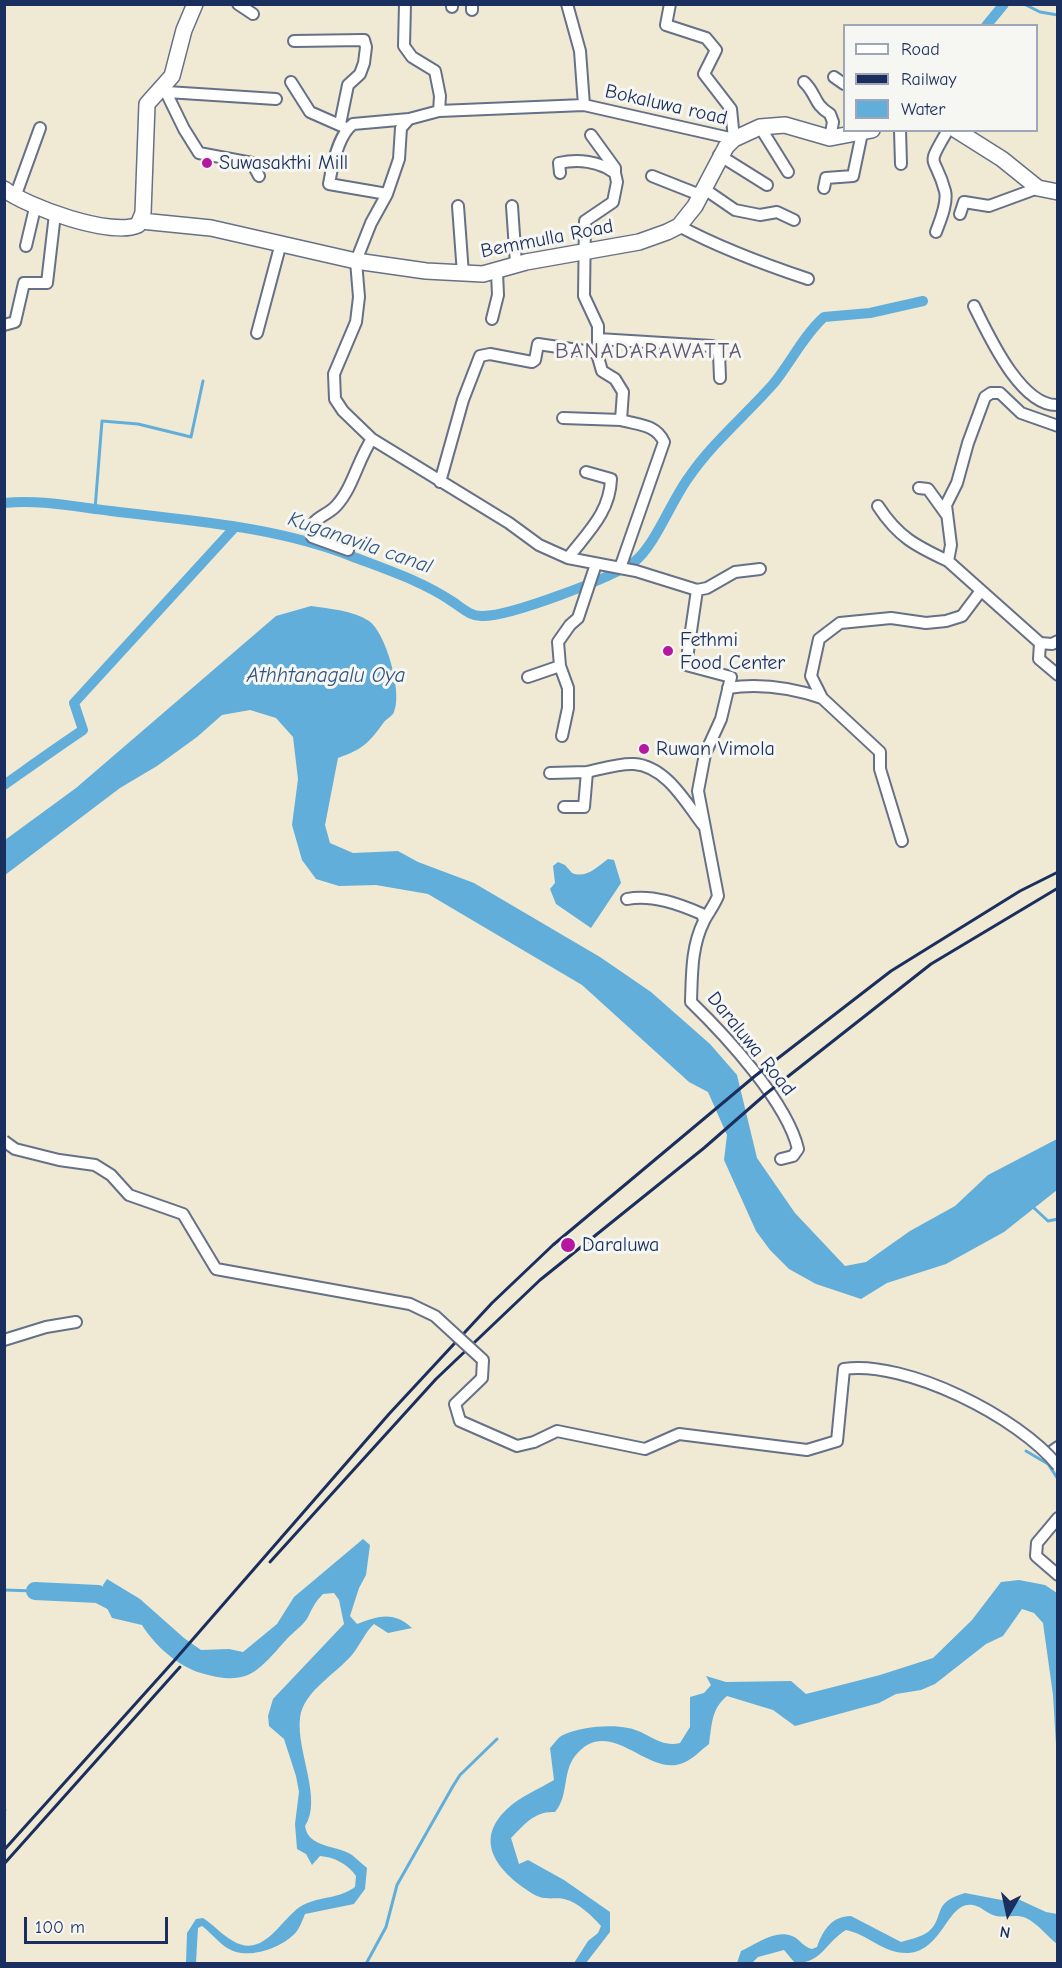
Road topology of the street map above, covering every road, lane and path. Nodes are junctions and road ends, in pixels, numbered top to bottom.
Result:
1 (195, 4) edge
2 (238, 4) edge
3 (405, 4) edge
4 (567, 4) edge
5 (670, 4) edge
6 (253, 14) dead end
7 (294, 41) dead end
8 (834, 77) dead end
9 (291, 82) dead end
10 (804, 82) dead end
11 (843, 83) edge
12 (165, 89) junction
13 (276, 99) dead end
14 (584, 105) junction
15 (444, 111) junction
16 (409, 119) junction
17 (344, 126) junction
18 (760, 127) junction
19 (40, 128) dead end
20 (867, 132) edge
21 (900, 132) edge
22 (947, 132) edge
23 (959, 132) edge
24 (591, 135) dead end
25 (830, 138) junction
26 (734, 139) junction
27 (720, 155) junction
28 (901, 164) dead end
29 (615, 172) junction
30 (788, 172) dead end
31 (560, 173) dead end
32 (259, 176) dead end
33 (652, 176) dead end
34 (767, 185) dead end
35 (824, 188) dead end
36 (1038, 188) junction
37 (701, 191) junction
38 (1058, 192) edge
39 (10, 193) edge
40 (387, 194) junction
41 (458, 206) dead end
42 (512, 206) dead end
43 (35, 208) junction
44 (55, 214) junction
45 (960, 214) dead end
46 (794, 220) dead end
47 (141, 221) junction
48 (679, 226) junction
49 (936, 232) dead end
50 (281, 243) junction
51 (26, 246) dead end
52 (586, 253) junction
53 (356, 261) junction
54 (516, 264) junction
55 (497, 272) junction
56 (463, 273) junction
57 (808, 279) dead end
58 (974, 306) dead end
59 (492, 319) dead end
60 (4, 325) edge
61 (257, 333) dead end
62 (598, 339) junction
63 (598, 353) junction
64 (720, 378) dead end
65 (1058, 405) edge
66 (564, 418) dead end
67 (621, 420) junction
68 (1058, 426) edge
69 (372, 439) junction
70 (586, 472) dead end
71 (440, 482) junction
72 (920, 488) dead end
73 (878, 506) dead end
74 (946, 514) junction
75 (348, 550) dead end
76 (568, 558) junction
77 (948, 561) junction
78 (596, 564) junction
79 (620, 568) junction
80 (760, 569) dead end
81 (697, 590) junction
82 (980, 592) junction
83 (1058, 641) edge
84 (1040, 643) junction
85 (560, 666) junction
86 (1058, 675) edge
87 (528, 677) dead end
88 (728, 688) junction
89 (822, 698) junction
90 (562, 736) dead end
91 (550, 772) dead end
92 (587, 772) junction
93 (564, 807) dead end
94 (705, 827) junction
95 (902, 842) dead end
96 (627, 899) dead end
97 (704, 920) junction
98 (4, 1141) edge
99 (781, 1159) dead end
100 (76, 1322) dead end
101 (4, 1340) edge
102 (1058, 1447) edge
103 (1048, 1454) junction
104 (1058, 1466) edge
105 (1058, 1518) edge
106 (1058, 1575) edge

1 - 12 street
2 - 6 street
3 - 15 street
4 - 14 street, Bokaluwa road
5 - 26 street
7 - 17 street
8 - 11 street
9 - 17 street
10 - 25 street
12 - 13 street
12 - 32 street
12 - 47 street
14 - 15 street
14 - 26 street, Bokaluwa road
15 - 16 street
16 - 17 street
16 - 40 street
17 - 40 street
18 - 25 street
18 - 26 street
18 - 30 street
19 - 39 street
20 - 25 street
20 - 35 street
21 - 28 street
22 - 49 street
23 - 36 street
24 - 29 street
26 - 27 street
27 - 34 street
27 - 37 street
29 - 31 street
29 - 52 street
33 - 37 street
36 - 38 street
36 - 45 street
37 - 46 street
37 - 48 street
39 - 43 street, Bemmulla Road
40 - 53 street
41 - 56 street
42 - 54 street
43 - 44 street, Bemmulla Road
43 - 51 street
44 - 47 street, Bemmulla Road
44 - 60 street
47 - 50 street, Bemmulla Road
48 - 52 street, Bemmulla Road
48 - 57 street
50 - 53 street, Bemmulla Road
50 - 61 street
52 - 54 street, Bemmulla Road
52 - 62 street
53 - 56 street, Bemmulla Road
53 - 69 street
54 - 55 street, Bemmulla Road
55 - 56 street, Bemmulla Road
55 - 59 street
58 - 65 street
62 - 63 street
62 - 64 street
63 - 67 street
63 - 71 street
66 - 67 street
67 - 79 street
68 - 74 street
69 - 71 street
69 - 75 street
70 - 76 street
71 - 76 street
72 - 74 street
73 - 77 street
74 - 77 street
76 - 78 street
77 - 82 street
78 - 79 street
78 - 85 street
79 - 81 street
80 - 81 street
81 - 88 street
82 - 84 street
82 - 89 street
83 - 84 street
84 - 86 street
85 - 87 street
85 - 90 street
88 - 89 street
88 - 94 street, Daraluwa Road
89 - 95 street
91 - 92 street
92 - 93 street
92 - 94 street
94 - 97 street, Daraluwa Road
96 - 97 street
97 - 99 street, Daraluwa Road
98 - 103 street, bridge
100 - 101 street
102 - 103 street
103 - 104 street, bridge
105 - 106 street

